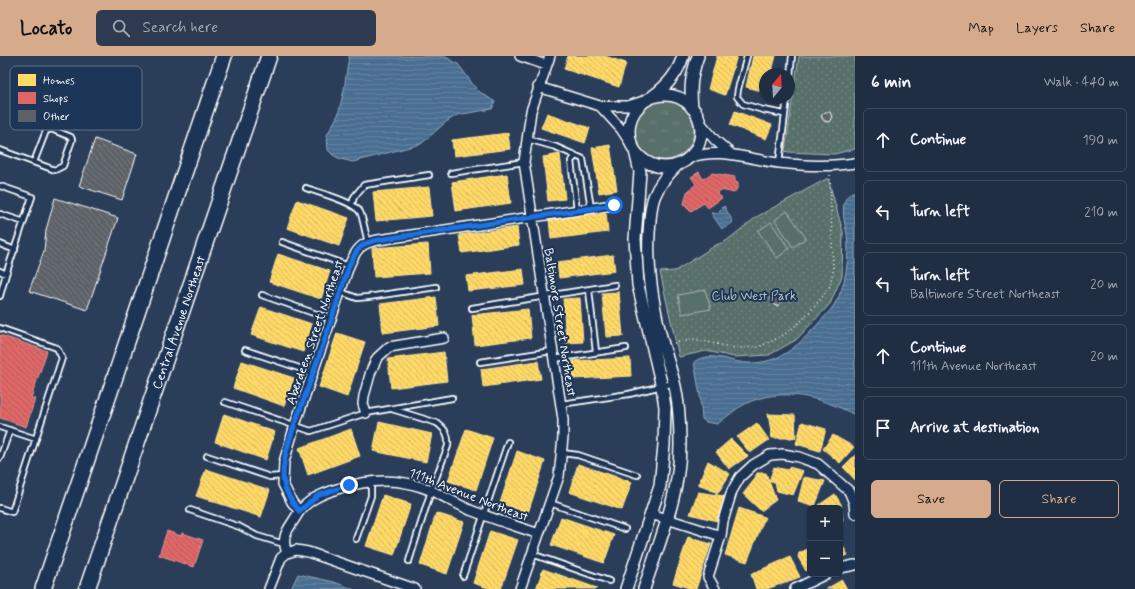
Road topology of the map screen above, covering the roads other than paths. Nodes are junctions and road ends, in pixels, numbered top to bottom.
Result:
1 (224, 56) edge
2 (269, 56) edge
3 (520, 56) edge
4 (550, 56) edge
5 (683, 56) edge
6 (698, 56) edge
7 (747, 56) edge
8 (792, 56) edge
9 (546, 65) junction
10 (791, 68) edge
11 (538, 87) junction
12 (649, 99) junction
13 (786, 104) edge
14 (600, 106) junction
15 (692, 108) junction
16 (784, 114) junction
17 (699, 121) junction
18 (527, 140) junction
19 (633, 147) junction
20 (0, 150) edge
21 (731, 154) junction
22 (576, 156) junction
23 (688, 158) junction
24 (34, 162) junction
25 (524, 162) junction
26 (779, 163) junction
27 (855, 163) edge
28 (676, 165) junction
29 (451, 173) dead end
30 (430, 175) dead end
31 (0, 186) edge
32 (306, 188) dead end
33 (352, 204) junction
34 (614, 205) dead end
35 (591, 208) junction
36 (577, 210) junction
37 (0, 214) edge
38 (533, 217) junction
39 (24, 222) junction
40 (282, 242) dead end
41 (368, 242) junction
42 (0, 244) edge
43 (15, 250) junction
44 (349, 266) junction
45 (0, 272) edge
46 (6, 274) junction
47 (615, 285) dead end
48 (436, 287) dead end
49 (589, 290) junction
50 (341, 292) junction
51 (262, 295) dead end
52 (0, 296) edge
53 (544, 297) junction
54 (472, 308) dead end
55 (332, 319) junction
56 (0, 328) edge
57 (444, 338) dead end
58 (626, 348) dead end
59 (245, 350) dead end
60 (596, 352) junction
61 (553, 355) junction
62 (480, 362) dead end
63 (314, 373) junction
64 (674, 383) junction
65 (662, 387) junction
66 (452, 398) dead end
67 (225, 402) dead end
68 (560, 404) junction
69 (390, 408) junction
70 (366, 414) junction
71 (295, 426) junction
72 (0, 427) edge
73 (10, 430) junction
74 (36, 439) junction
75 (508, 442) dead end
76 (562, 452) junction
77 (208, 456) dead end
78 (0, 458) edge
79 (637, 474) dead end
80 (283, 476) junction
81 (371, 481) junction
82 (431, 491) junction
83 (550, 503) junction
84 (0, 508) edge
85 (190, 510) dead end
86 (299, 511) junction
87 (483, 514) junction
88 (651, 514) junction
89 (855, 514) edge
90 (667, 520) junction
91 (625, 528) dead end
92 (539, 534) junction
93 (721, 536) junction
94 (356, 539) dead end
95 (284, 544) junction
96 (287, 553) junction
97 (532, 554) junction
98 (409, 561) dead end
99 (855, 565) edge
100 (843, 567) edge
101 (463, 576) dead end
102 (820, 577) edge
103 (609, 581) dead end
104 (43, 589) edge
105 (88, 589) edge
106 (268, 589) edge
107 (415, 589) edge
108 (520, 589) edge
109 (626, 589) edge
110 (644, 589) edge
111 (715, 589) edge
112 (795, 589) edge

1 - 104 highway
2 - 105 highway, Central Avenue Northeast
3 - 9 street
4 - 9 street, Baltimore Street Northeast
5 - 12 street
6 - 15 street
7 - 16 lane
8 - 10 lane
9 - 11 street, Baltimore Street Northeast
11 - 14 street
11 - 18 street, Baltimore Street Northeast
12 - 14 street
12 - 15 street
12 - 19 street
13 - 16 lane
14 - 19 street
15 - 17 street
16 - 26 lane
17 - 21 street
17 - 23 street
18 - 22 lane
18 - 25 street, Baltimore Street Northeast
19 - 28 street
19 - 65 street
20 - 24 lane
21 - 23 street
21 - 26 street
22 - 35 lane
22 - 36 lane
23 - 28 street
24 - 24 lane
25 - 29 lane
25 - 38 street, Baltimore Street Northeast
26 - 27 street
28 - 64 street
30 - 33 lane
31 - 39 lane
32 - 33 lane
33 - 41 lane
34 - 35 street
35 - 36 street
36 - 38 street
37 - 39 lane
38 - 41 street
38 - 53 street, Baltimore Street Northeast
39 - 43 lane
40 - 44 lane
41 - 44 street, Aberdeen Street Northeast
42 - 43 lane
43 - 46 lane
44 - 50 street, Aberdeen Street Northeast
45 - 46 lane
46 - 52 lane
47 - 49 lane
48 - 50 lane
49 - 53 lane
49 - 60 lane
50 - 55 street, Aberdeen Street Northeast
51 - 55 lane
53 - 54 lane
53 - 61 street, Baltimore Street Northeast
55 - 63 street, Aberdeen Street Northeast
56 - 74 lane
57 - 70 street
58 - 60 lane
59 - 63 lane
60 - 61 lane
61 - 62 lane
61 - 68 street, Baltimore Street Northeast
63 - 71 street, Aberdeen Street Northeast
64 - 65 lane
64 - 90 street
65 - 68 lane
65 - 88 street
66 - 69 lane
67 - 71 lane
68 - 76 street, Baltimore Street Northeast
69 - 70 lane
69 - 82 lane
70 - 71 lane
71 - 80 street, Aberdeen Street Northeast
72 - 73 lane
73 - 74 lane
73 - 78 lane
74 - 84 lane
75 - 87 lane
76 - 79 lane
76 - 83 street, Baltimore Street Northeast
77 - 80 lane
80 - 86 street, Aberdeen Street Northeast
81 - 82 street, 111th Avenue Northeast
81 - 86 street, 111th Avenue Northeast
81 - 94 lane
82 - 87 street, 111th Avenue Northeast
82 - 98 lane
83 - 91 lane
83 - 92 street, Baltimore Street Northeast
85 - 95 lane
86 - 95 street
87 - 92 street, 111th Avenue Northeast
87 - 101 lane
88 - 90 street
88 - 109 street
89 - 93 street
90 - 93 street
90 - 110 street
92 - 97 street, Baltimore Street Northeast
93 - 111 street
95 - 96 street
96 - 106 street
96 - 107 street
97 - 103 lane
97 - 108 street, Baltimore Street Northeast
99 - 100 street
102 - 112 street

